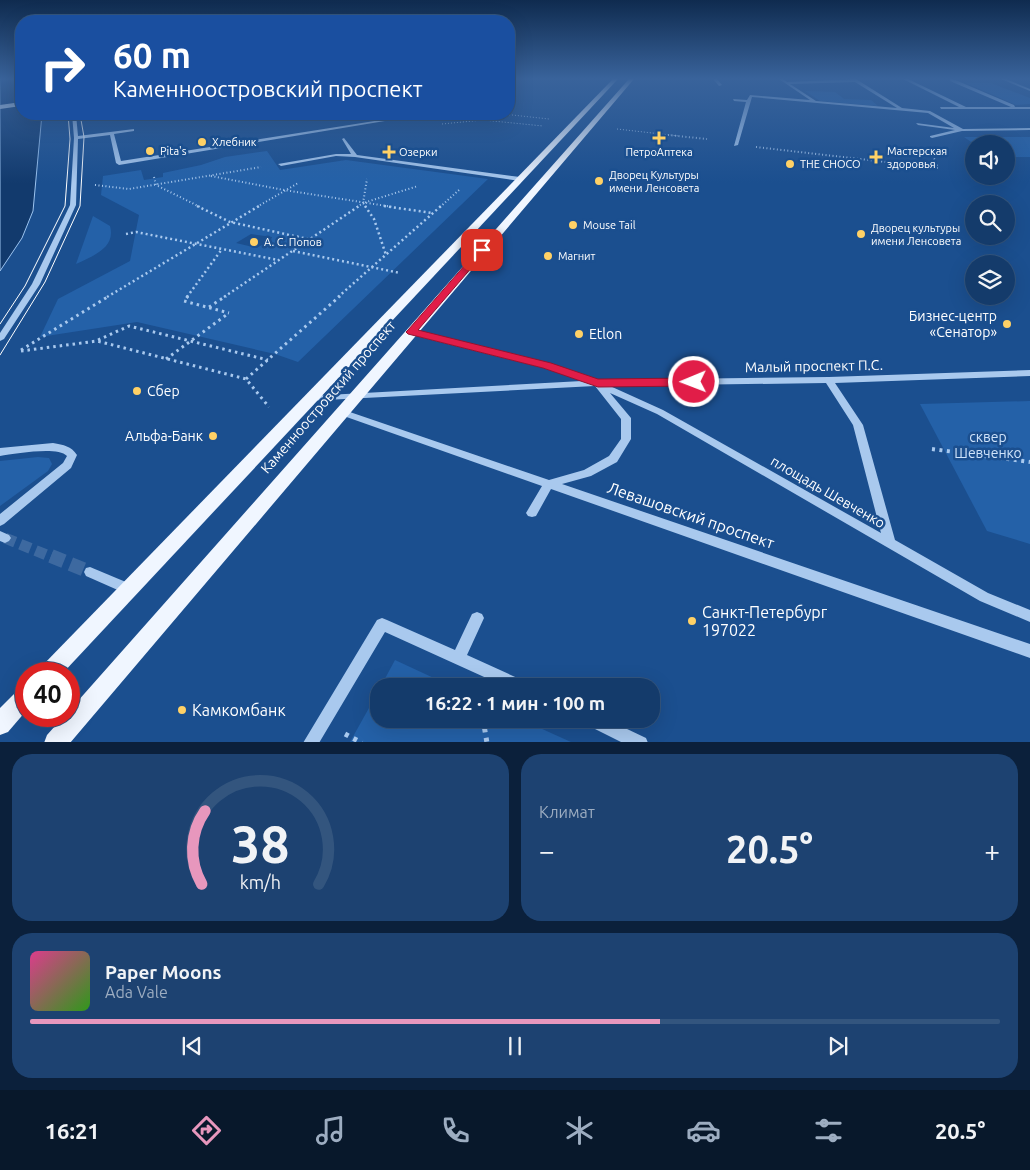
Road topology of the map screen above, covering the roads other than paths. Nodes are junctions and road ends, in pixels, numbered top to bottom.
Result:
1 (583, 114) edge
2 (603, 114) edge
3 (745, 114) edge
4 (932, 114) edge
5 (74, 120) edge
6 (388, 120) edge
7 (918, 124) road end
8 (1030, 129) edge
9 (132, 130) dead end
10 (962, 130) junction
11 (112, 133) junction
12 (932, 137) dead end
13 (76, 138) junction
14 (344, 139) dead end
15 (736, 145) road end
16 (355, 156) junction
17 (282, 164) road end
18 (520, 179) junction
19 (411, 332) junction
20 (0, 339) edge
21 (1030, 373) edge
22 (829, 380) junction
23 (598, 383) junction
24 (355, 396) junction
25 (310, 399) junction
26 (341, 412) junction
27 (0, 452) edge
28 (549, 484) junction
29 (532, 513) dead end
30 (0, 521) edge
31 (890, 543) junction
32 (90, 572) tunnel mouth
33 (129, 589) junction
34 (1030, 616) edge
35 (477, 618) dead end
36 (1030, 651) edge
37 (458, 658) junction
38 (59, 662) edge
39 (502, 678) edge
40 (15, 708) edge
41 (0, 724) edge
42 (610, 728) edge
43 (55, 742) edge
44 (310, 742) edge
45 (641, 742) edge

1 - 18 main road, Каменноостровский проспект
2 - 19 main road, Каменноостровский проспект
3 - 15 street
4 - 10 street
5 - 13 street
6 - 11 street
7 - 10 street
8 - 10 street
9 - 11 street
10 - 12 street
11 - 13 street
13 - 20 street
14 - 16 street
16 - 17 street
16 - 18 street
18 - 25 main road, Каменноостровский проспект
19 - 23 street, Малый проспект П.С.
19 - 24 main road, Каменноостровский проспект
21 - 22 street, Малый проспект П.С.
22 - 23 street, Малый проспект П.С.
22 - 31 street, площадь Шевченко
23 - 24 street, Малый проспект П.С.
23 - 28 street
23 - 31 street, площадь Шевченко
24 - 25 street, Малый проспект П.С.
24 - 26 main road, Каменноостровский проспект
25 - 33 main road, Каменноостровский проспект
26 - 28 street, Левашовский проспект
26 - 43 main road, Каменноостровский проспект
27 - 30 lane
28 - 29 street
28 - 36 street, Левашовский проспект
31 - 34 street
32 - 33 street
33 - 38 main road, Каменноостровский проспект
35 - 37 street
37 - 39 street
37 - 44 street
40 - 41 main road
42 - 45 street

